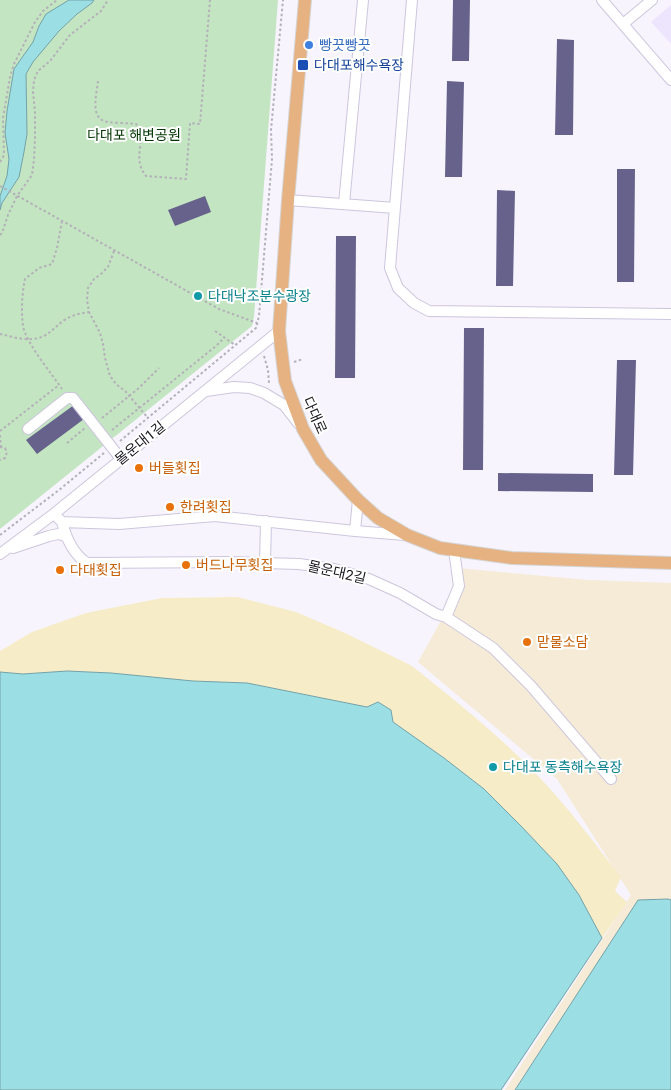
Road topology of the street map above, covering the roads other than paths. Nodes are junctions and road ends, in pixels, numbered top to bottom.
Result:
1 (305, 0) edge
2 (363, 0) edge
3 (412, 0) edge
4 (602, 0) edge
5 (652, 0) edge
6 (623, 24) junction
7 (671, 80) edge
8 (288, 200) junction
9 (344, 204) junction
10 (395, 208) junction
11 (671, 314) edge
12 (279, 331) junction
13 (205, 391) junction
14 (28, 429) dead end
15 (303, 429) junction
16 (121, 459) junction
17 (358, 500) junction
18 (55, 513) junction
19 (266, 521) junction
20 (62, 522) junction
21 (354, 531) junction
22 (407, 535) junction
23 (65, 536) junction
24 (454, 550) junction
25 (2, 552) edge
26 (671, 563) edge
27 (265, 564) junction
28 (446, 617) junction
29 (611, 778) dead end

1 - 8 main road, 다대로
2 - 9 street
3 - 10 street
4 - 6 street
5 - 6 street
6 - 7 street
8 - 9 street
8 - 12 main road, 다대로
9 - 10 street
10 - 11 street
12 - 13 street, 몰운대1길
12 - 15 main road, 다대로
13 - 15 street
13 - 16 street, 몰운대1길
14 - 16 street
15 - 17 main road, 다대로
16 - 18 street, 몰운대1길
17 - 21 street
17 - 22 main road, 다대로
18 - 20 street
18 - 25 street, 몰운대1길
19 - 20 street
19 - 21 street
19 - 27 street
20 - 23 street
21 - 22 street
22 - 24 main road, 다대로
23 - 25 street
23 - 27 street, 몰운대2길
24 - 26 main road, 다대로
24 - 28 street
27 - 28 street, 몰운대2길
28 - 29 street, 몰운대2길

